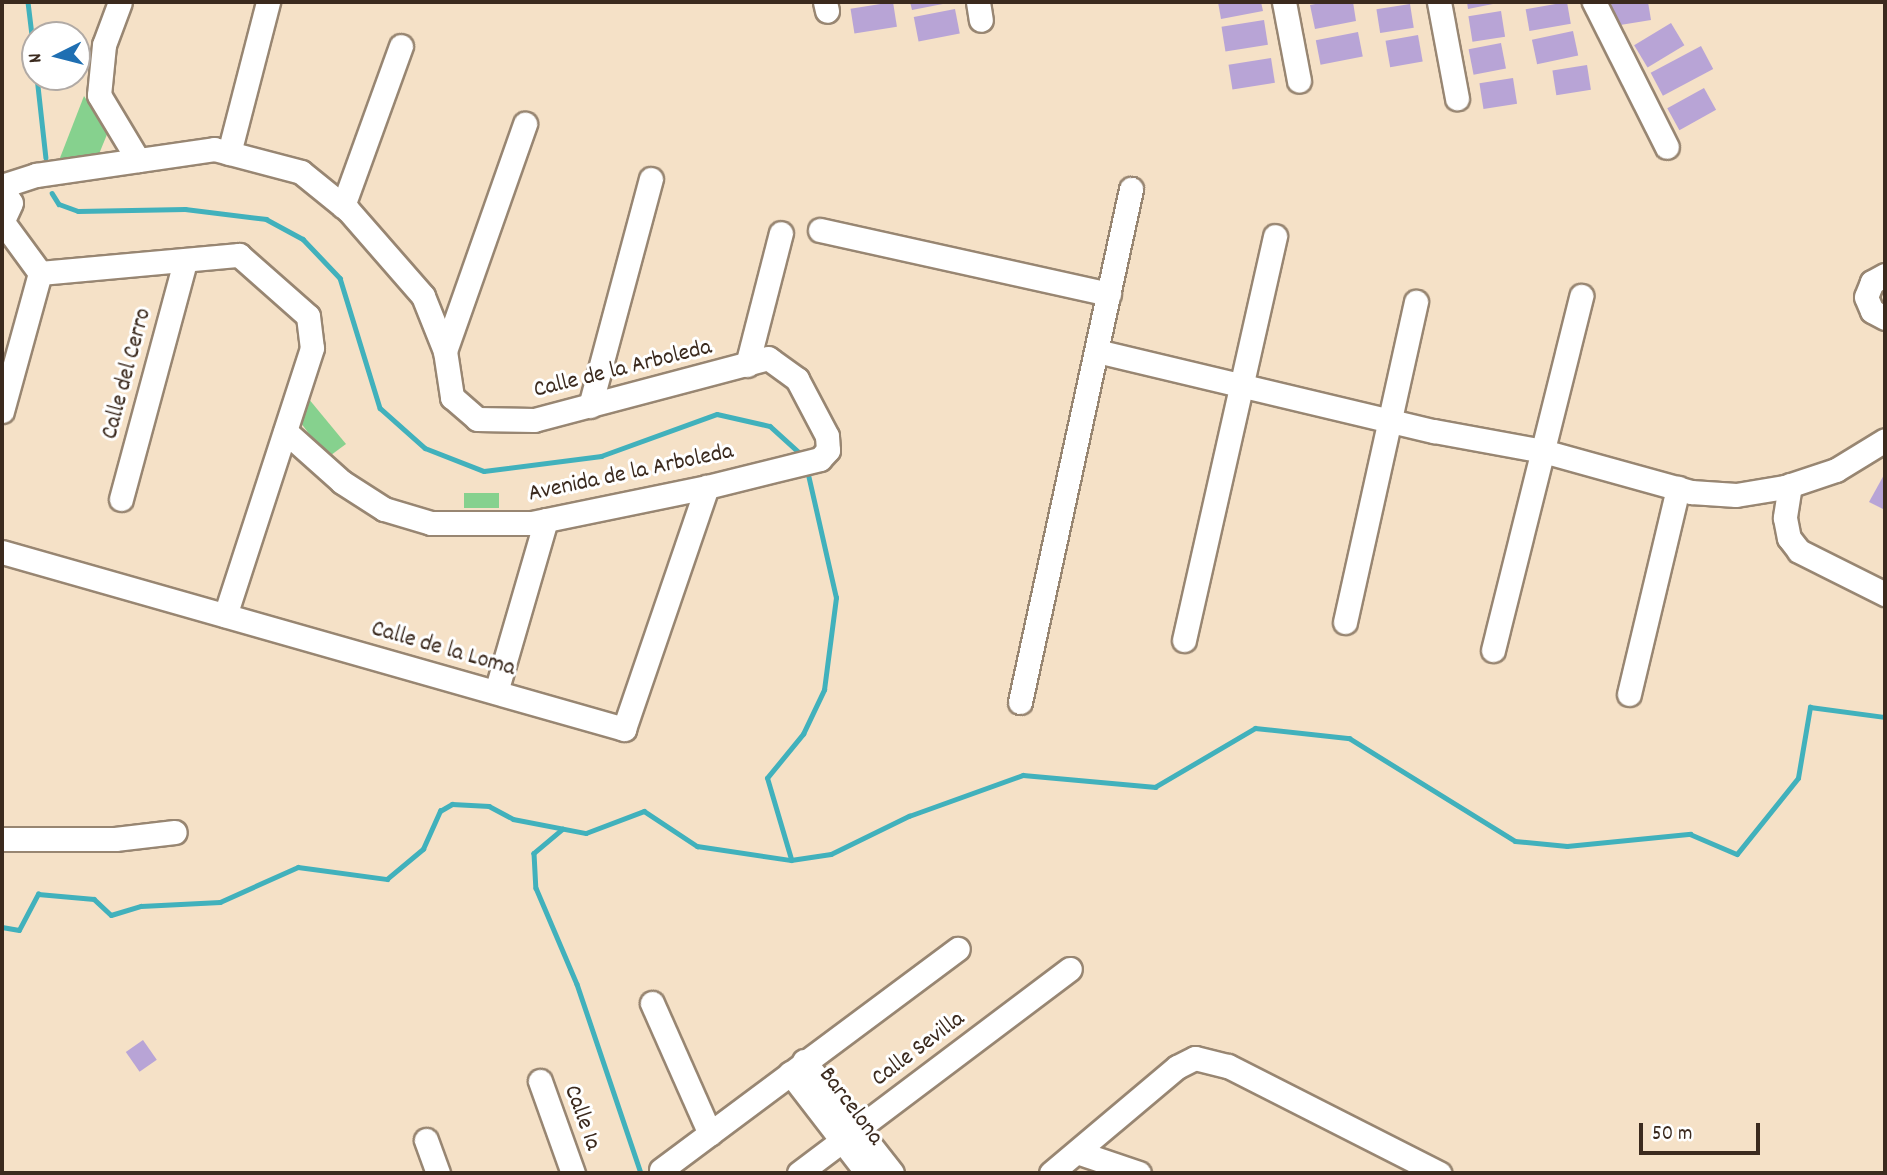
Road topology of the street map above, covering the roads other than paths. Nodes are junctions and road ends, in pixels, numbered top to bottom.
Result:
1 (120, 2) edge
2 (268, 2) edge
3 (1284, 2) edge
4 (1439, 2) edge
5 (1594, 2) edge
6 (401, 46) dead end
7 (1299, 81) dead end
8 (1457, 98) dead end
9 (525, 124) dead end
10 (1667, 147) dead end
11 (229, 153) junction
12 (138, 160) junction
13 (651, 179) dead end
14 (2, 187) edge
15 (1132, 190) dead end
16 (343, 206) junction
17 (2, 222) edge
18 (820, 230) dead end
19 (781, 233) dead end
20 (1275, 236) dead end
21 (184, 262) junction
22 (40, 273) junction
23 (1885, 275) edge
24 (1109, 294) junction
25 (1581, 296) dead end
26 (1416, 302) dead end
27 (1885, 318) edge
28 (444, 351) junction
29 (1097, 351) junction
30 (747, 365) junction
31 (8, 373) edge
32 (1239, 384) junction
33 (590, 406) junction
34 (2, 411) edge
35 (1390, 421) junction
36 (285, 431) junction
37 (1883, 446) edge
38 (1543, 451) junction
39 (820, 459) joint
40 (1790, 485) junction
41 (707, 487) junction
42 (1678, 488) junction
43 (121, 499) dead end
44 (546, 520) junction
45 (2, 552) edge
46 (1885, 594) edge
47 (225, 615) junction
48 (1345, 622) dead end
49 (1184, 640) dead end
50 (1493, 650) dead end
51 (496, 692) junction
52 (1629, 694) dead end
53 (1020, 702) dead end
54 (175, 832) dead end
55 (2, 839) edge
56 (958, 949) dead end
57 (1070, 969) dead end
58 (652, 1003) dead end
59 (797, 1067) junction
60 (540, 1081) dead end
61 (710, 1134) junction
62 (850, 1135) junction
63 (426, 1140) dead end
64 (1080, 1153) junction
65 (661, 1170) dead end
66 (438, 1173) edge
67 (573, 1173) edge
68 (799, 1173) edge
69 (867, 1173) edge
70 (892, 1173) edge
71 (1051, 1173) edge
72 (1139, 1173) edge
73 (1439, 1173) edge

1 - 12 street
2 - 11 street
3 - 7 street
4 - 8 street
5 - 10 street
6 - 16 street
9 - 28 street
11 - 12 street, Calle de la Arboleda
11 - 16 street, Calle de la Arboleda
12 - 14 street, Calle de la Arboleda
13 - 33 street
14 - 17 street
15 - 24 street
16 - 28 street, Calle de la Arboleda
17 - 22 street
18 - 24 street
19 - 30 street
20 - 32 street
21 - 22 street
21 - 36 street
21 - 43 street, Calle del Cerro
22 - 31 street
23 - 27 street
24 - 29 street
25 - 38 street
26 - 35 street
28 - 33 street, Calle de la Arboleda
29 - 32 street
29 - 53 street
30 - 33 street, Calle de la Arboleda
30 - 39 street, Calle de la Arboleda
31 - 34 street
32 - 35 street
32 - 49 street
35 - 38 street
35 - 48 street
36 - 44 street, Avenida de la Arboleda
36 - 47 street
37 - 40 street
38 - 42 street
38 - 50 street
39 - 41 street, Avenida de la Arboleda
40 - 42 street
40 - 46 street
41 - 44 street, Avenida de la Arboleda
41 - 51 street, Calle de la Loma
42 - 52 street
44 - 51 street
45 - 47 street, Calle de la Loma
47 - 51 street, Calle de la Loma
54 - 55 street
56 - 59 street
57 - 62 street, Calle Sevilla
58 - 61 street
59 - 61 street
59 - 62 street, Barcelona
60 - 67 street, Calle 1a
61 - 65 street
62 - 68 street, Calle Sevilla
62 - 69 street, Barcelona
62 - 70 street, Barcelona
63 - 66 street
64 - 71 street
64 - 72 street
64 - 73 street

